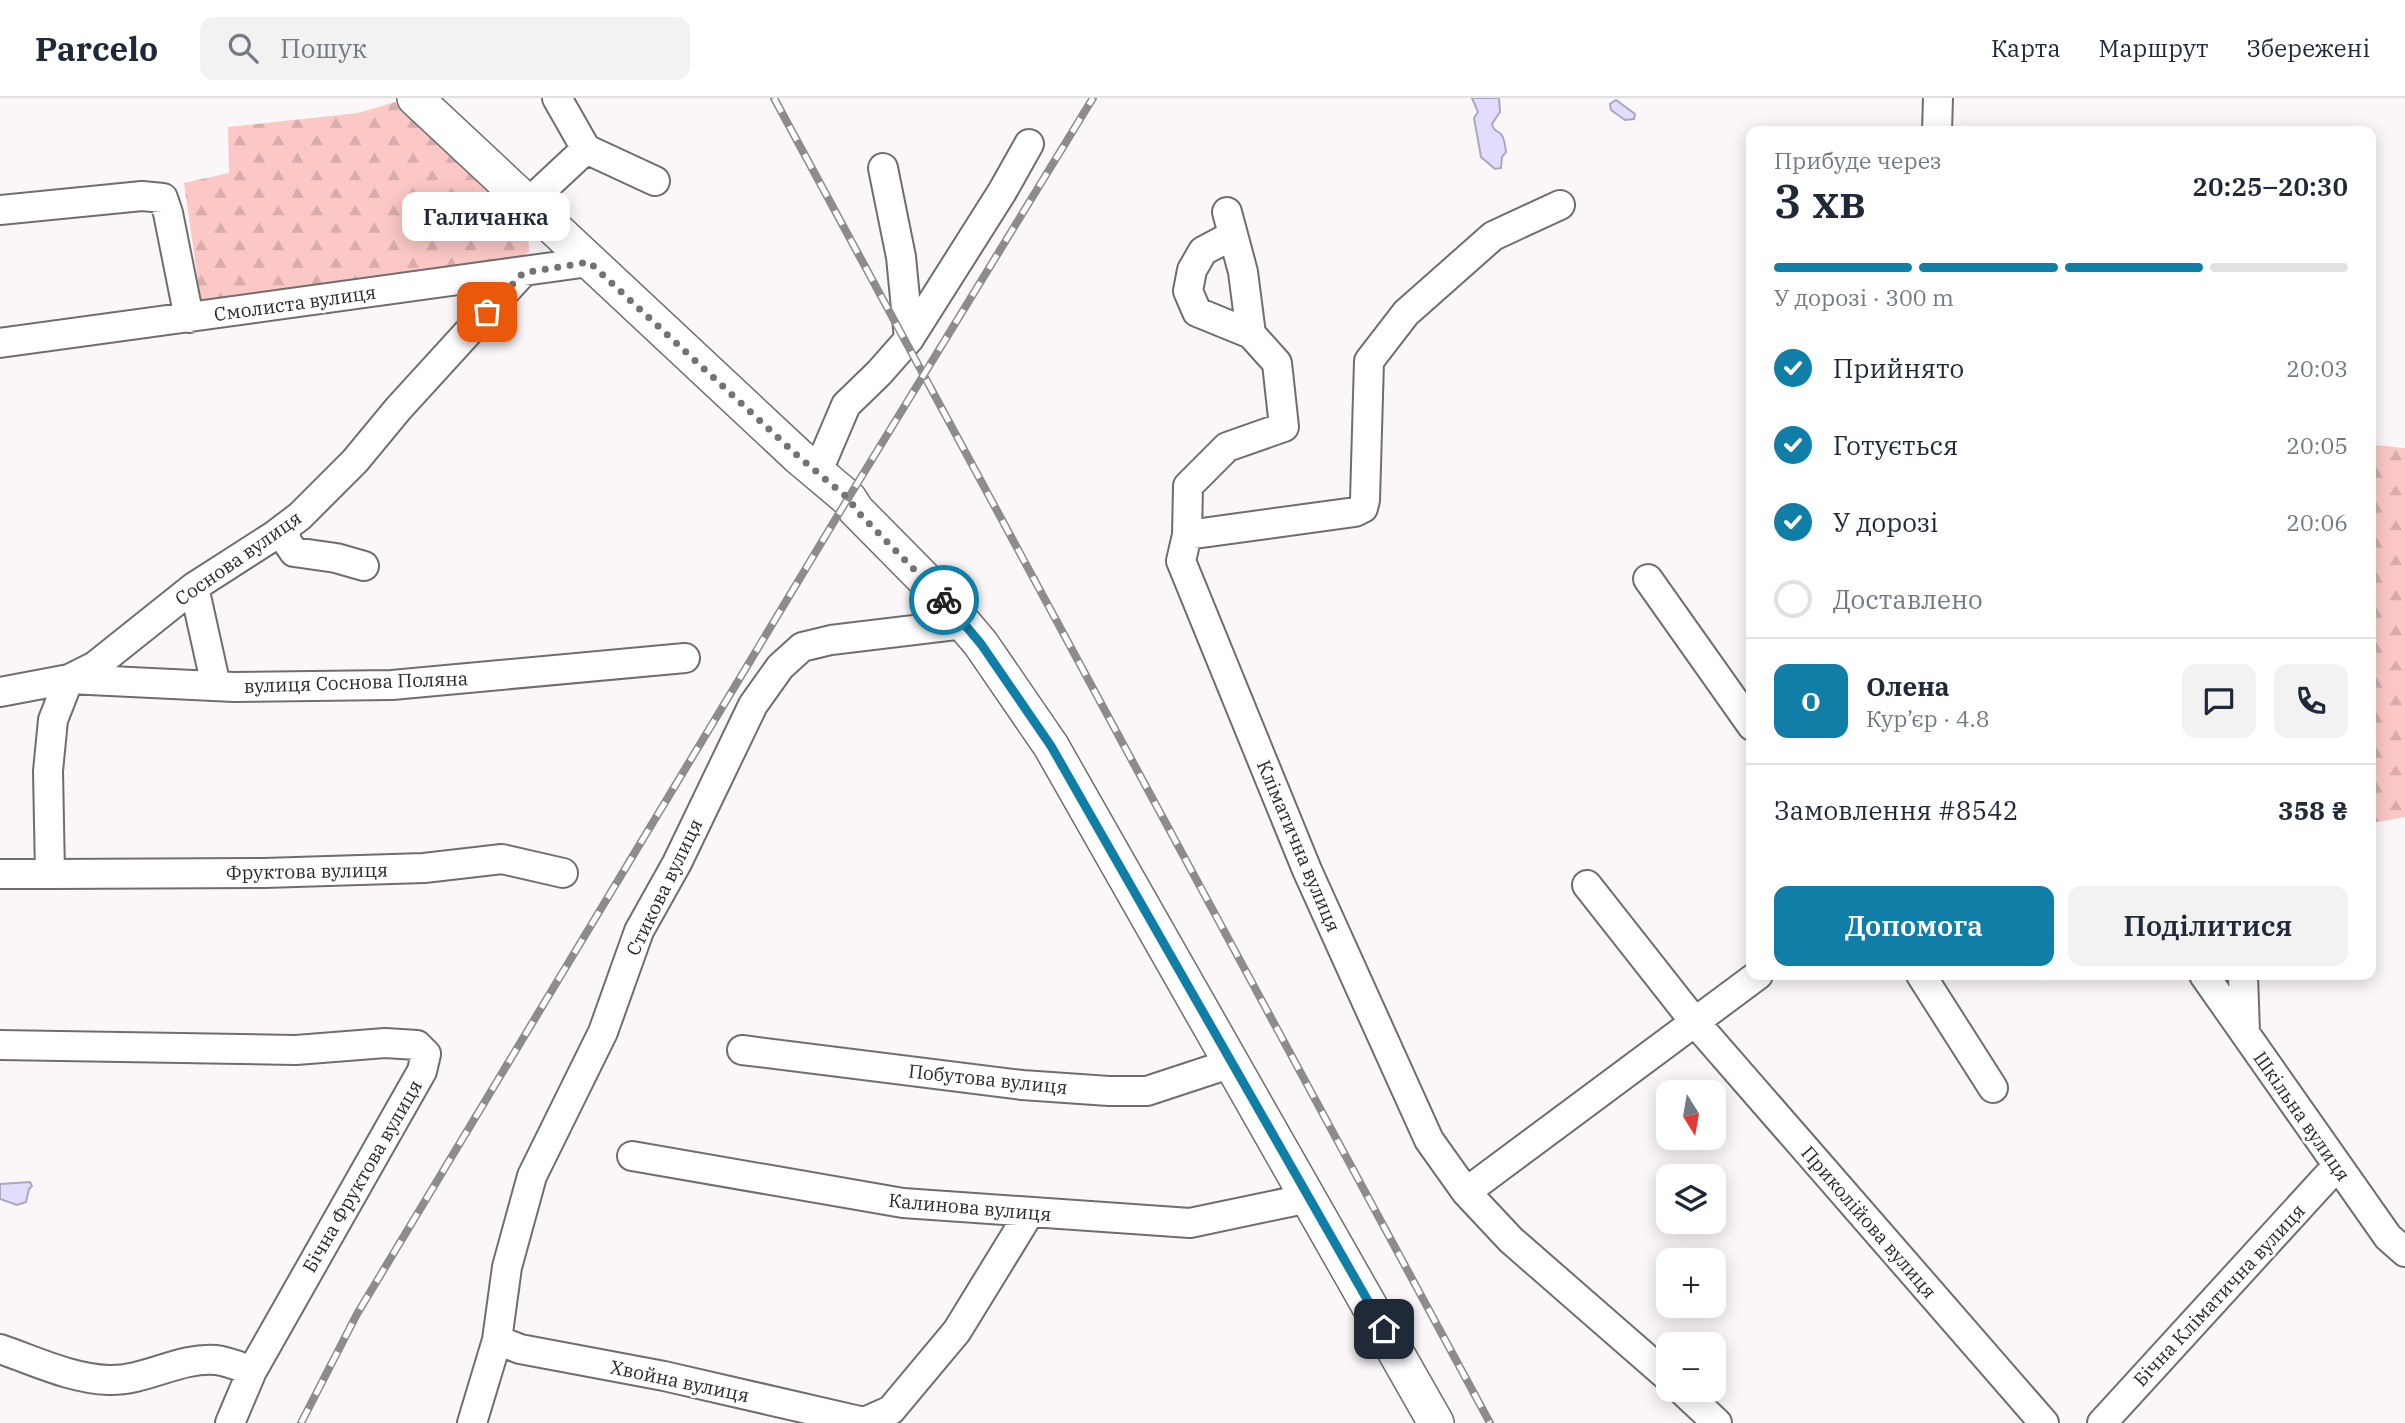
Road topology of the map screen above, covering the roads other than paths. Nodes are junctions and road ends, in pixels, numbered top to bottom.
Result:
1 (415, 98) edge
2 (556, 98) edge
3 (1938, 98) edge
4 (1937, 126) edge
5 (1029, 144) dead end
6 (586, 149) junction
7 (883, 167) dead end
8 (655, 181) dead end
9 (527, 204) junction
10 (1560, 205) dead end
11 (0, 210) edge
12 (589, 262) junction
13 (523, 273) junction
14 (189, 318) junction
15 (1251, 334) junction
16 (909, 339) junction
17 (0, 343) edge
18 (817, 473) junction
19 (284, 528) junction
20 (1187, 535) junction
21 (364, 566) dead end
22 (1648, 579) dead end
23 (194, 587) junction
24 (964, 624) junction
25 (685, 658) dead end
26 (69, 679) junction
27 (216, 686) junction
28 (0, 692) edge
29 (1746, 718) edge
30 (563, 873) dead end
31 (0, 874) edge
32 (50, 874) junction
33 (1587, 885) dead end
34 (1751, 980) edge
35 (1924, 980) edge
36 (2208, 980) edge
37 (2243, 980) edge
38 (1694, 1021) junction
39 (2245, 1033) junction
40 (0, 1045) edge
41 (742, 1050) dead end
42 (1232, 1063) junction
43 (1993, 1088) dead end
44 (632, 1156) dead end
45 (2337, 1166) junction
46 (1466, 1192) junction
47 (1309, 1198) junction
48 (1030, 1212) junction
49 (2405, 1252) edge
50 (497, 1339) junction
51 (0, 1349) edge
52 (1656, 1367) edge
53 (252, 1371) junction
54 (1695, 1402) edge
55 (863, 1422) edge
56 (230, 1423) edge
57 (472, 1423) edge
58 (1436, 1423) edge
59 (1717, 1423) edge
60 (2044, 1423) edge
61 (2102, 1423) edge

1 - 9 main road
2 - 6 street
3 - 4 street
5 - 16 street
6 - 8 street
6 - 9 street
7 - 16 street
9 - 12 main road
10 - 20 street
11 - 14 street
12 - 13 street, Смолиста вулиця
12 - 18 main road
13 - 14 street, Смолиста вулиця
13 - 19 street, Соснова вулиця
14 - 17 street, Смолиста вулиця
15 - 15 street
15 - 20 street, Кліматична вулиця
16 - 18 street
18 - 24 main road
19 - 21 street
19 - 23 street, Соснова вулиця
20 - 46 street, Кліматична вулиця
22 - 29 street
23 - 26 street, Соснова вулиця
23 - 27 street
24 - 42 main road
24 - 50 street, Стикова вулиця
25 - 27 street, вулиця Соснова Поляна
26 - 27 street, вулиця Соснова Поляна
26 - 28 street, Соснова вулиця
26 - 32 street
30 - 32 street, Фруктова вулиця
31 - 32 street, Фруктова вулиця
33 - 38 street, Приколійова вулиця
34 - 38 street
35 - 43 street
36 - 39 street, Шкільна вулиця
37 - 39 street
38 - 46 street
38 - 60 street, Приколійова вулиця
39 - 45 street, Шкільна вулиця
40 - 53 street, Бічна Фруктова вулиця
41 - 42 street, Побутова вулиця
42 - 47 main road
44 - 48 street, Калинова вулиця
45 - 49 street, Шкільна вулиця
45 - 61 street, Бічна Кліматична вулиця
46 - 52 street, Кліматична вулиця
47 - 48 street, Калинова вулиця
47 - 58 main road
48 - 55 street
50 - 55 street, Хвойна вулиця
50 - 57 street, Стикова вулиця
51 - 53 street
53 - 56 street
54 - 59 street

